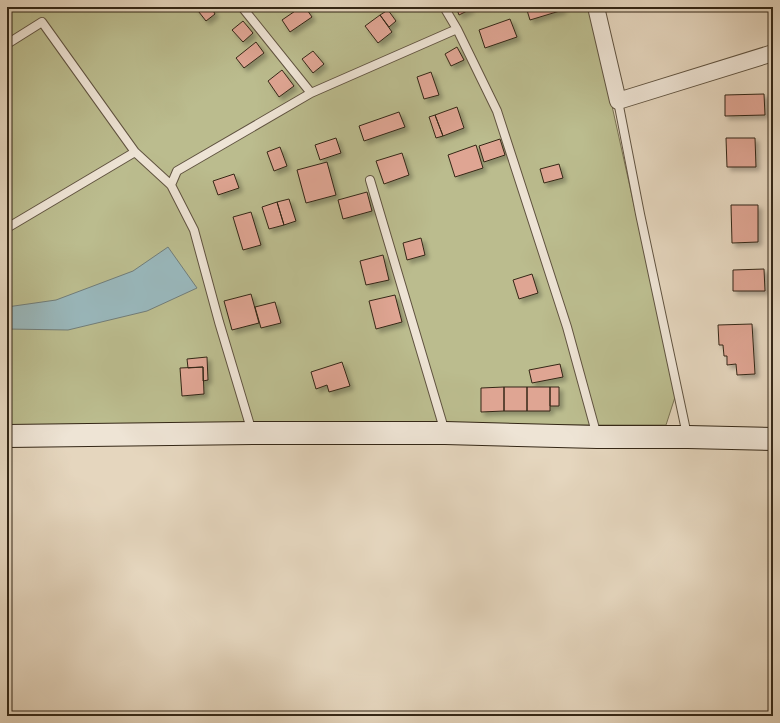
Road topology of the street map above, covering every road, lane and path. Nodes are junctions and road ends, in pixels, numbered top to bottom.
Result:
1 (242, 7) edge
2 (444, 7) edge
3 (596, 7) edge
4 (457, 29) junction
5 (7, 44) edge
6 (773, 52) edge
7 (310, 93) junction
8 (618, 101) junction
9 (135, 152) junction
10 (370, 180) dead end
11 (171, 185) junction
12 (7, 228) edge
13 (253, 433) junction
14 (445, 433) junction
15 (7, 436) edge
16 (597, 437) junction
17 (688, 437) junction
18 (773, 439) edge

1 - 7 lane
2 - 4 lane
3 - 8 street
4 - 7 lane
4 - 16 lane
5 - 9 lane
6 - 8 street
7 - 11 lane
8 - 17 lane
9 - 11 lane
9 - 12 lane
10 - 14 lane
11 - 13 lane
13 - 14 street
13 - 15 street
14 - 16 street
16 - 17 street
17 - 18 street

